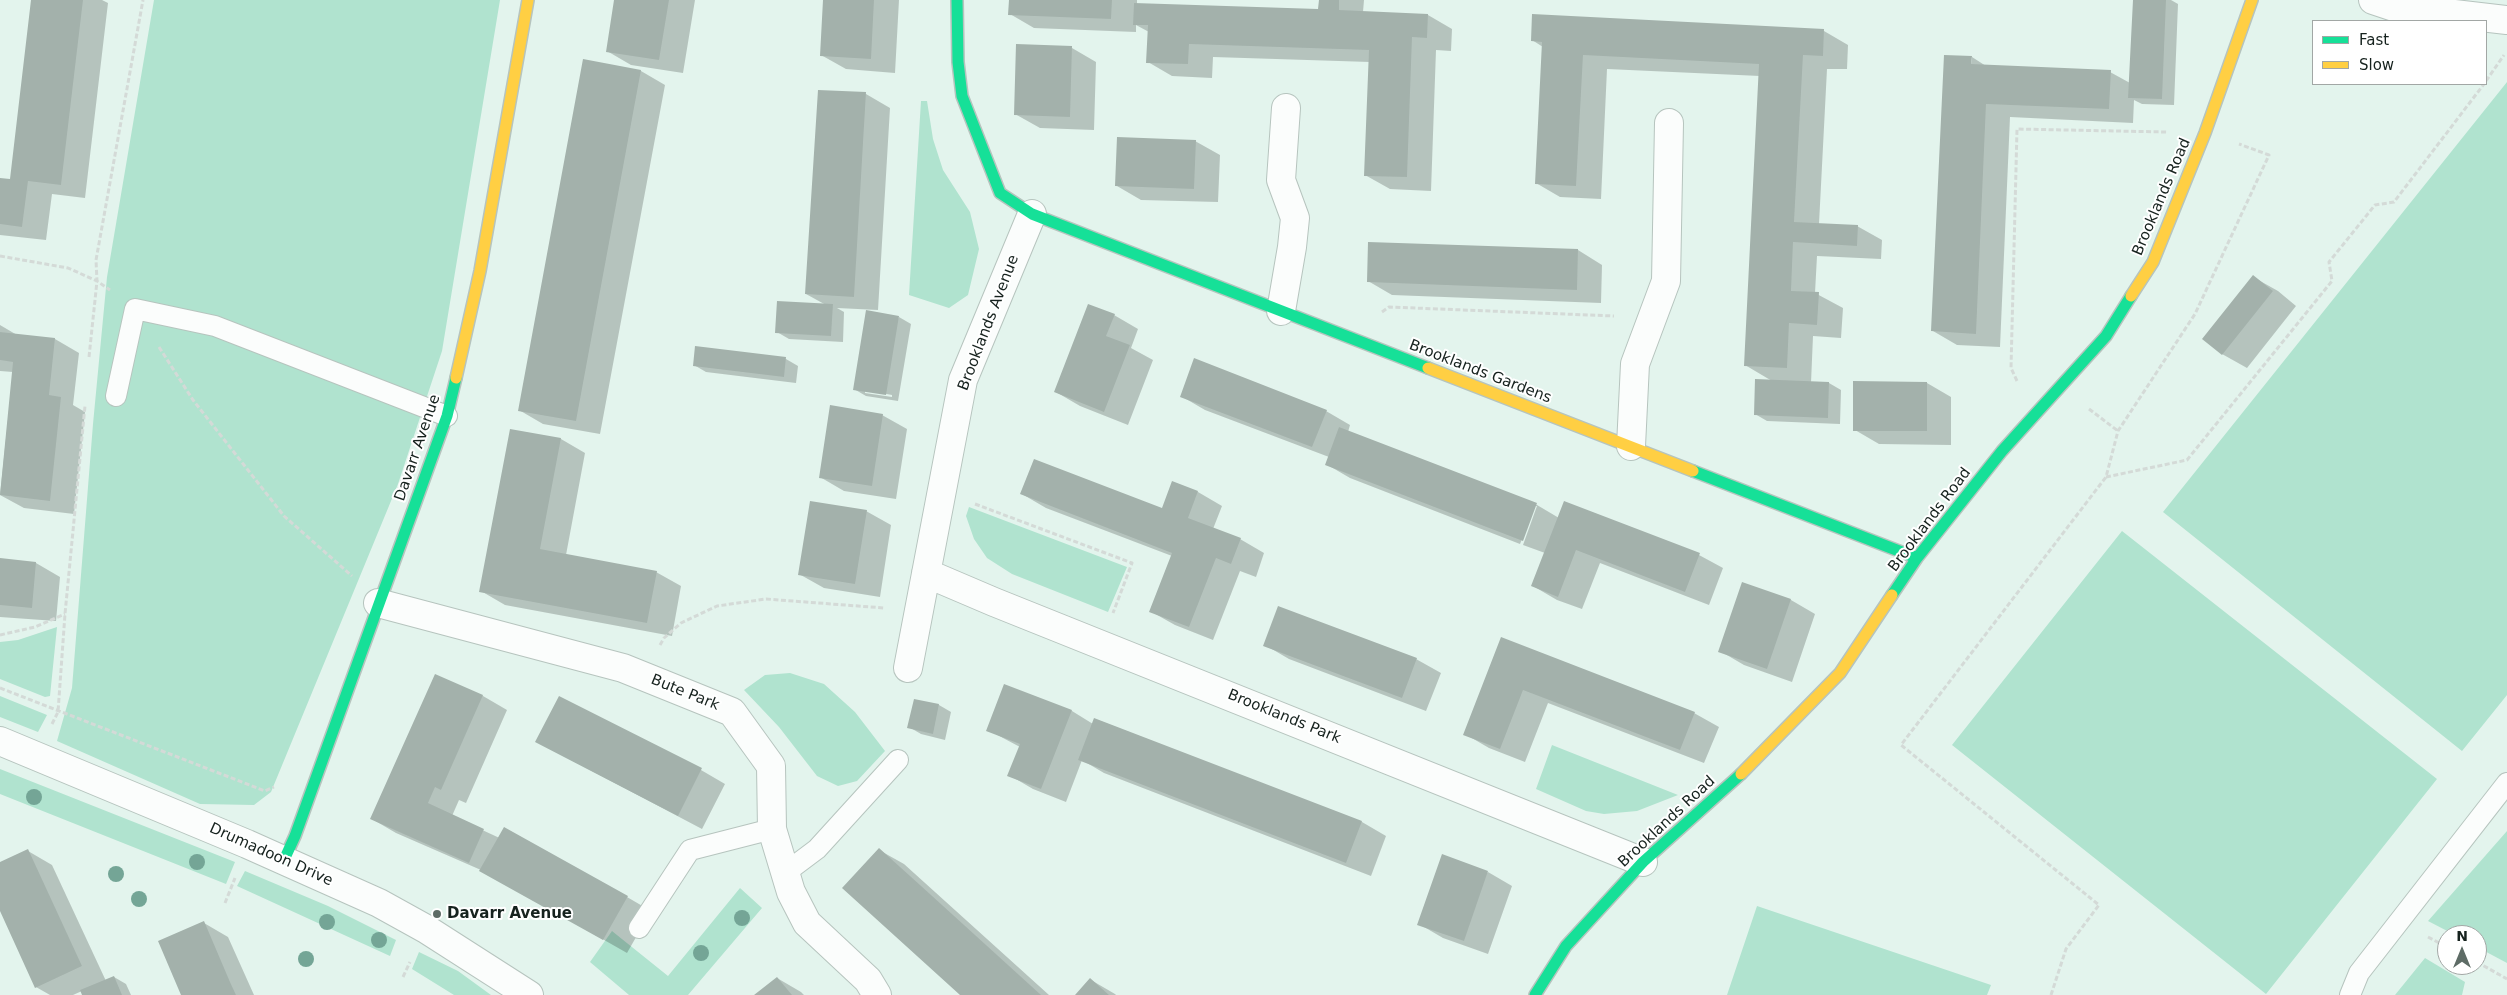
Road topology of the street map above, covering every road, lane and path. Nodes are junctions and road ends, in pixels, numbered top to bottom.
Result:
1 (528, 0) edge
2 (957, 0) edge
3 (2252, 0) edge
4 (2373, 0) edge
5 (2507, 20) edge
6 (2507, 50) edge
7 (2487, 79) edge
8 (2483, 85) edge
9 (1286, 108) dead end
10 (1669, 123) dead end
11 (2205, 133) junction
12 (1032, 214) junction
13 (0, 256) edge
14 (135, 309) junction
15 (1281, 311) junction
16 (1652, 317) junction
17 (1349, 337) junction
18 (116, 396) dead end
19 (447, 416) junction
20 (2033, 417) junction
21 (1631, 446) junction
22 (2106, 477) junction
23 (942, 492) junction
24 (1917, 558) junction
25 (926, 573) junction
26 (378, 603) junction
27 (919, 610) junction
28 (64, 614) dead end
29 (0, 635) edge
30 (1101, 645) junction
31 (908, 668) dead end
32 (646, 677) junction
33 (0, 688) edge
34 (0, 741) edge
35 (898, 760) dead end
36 (2507, 782) edge
37 (282, 784) dead end
38 (772, 829) junction
39 (284, 860) junction
40 (1642, 862) junction
41 (785, 873) junction
42 (231, 888) dead end
43 (225, 903) dead end
44 (639, 928) dead end
45 (412, 958) dead end
46 (2487, 968) edge
47 (403, 977) dead end
48 (2507, 979) edge
49 (529, 995) edge
50 (877, 995) edge
51 (1535, 995) edge
52 (2051, 995) edge
53 (2350, 995) edge

1 - 19 street, Davarr Avenue
2 - 12 street
3 - 11 street, Brooklands Road
4 - 5 street
6 - 7 path
8 - 22 path
9 - 15 street
10 - 16 street
11 - 20 street, Brooklands Road
11 - 20 path
11 - 22 path
12 - 15 street, Brooklands Gardens
12 - 23 street, Brooklands Avenue
13 - 14 path
14 - 18 lane
14 - 19 lane
14 - 26 path
15 - 17 street, Brooklands Gardens
16 - 17 path
16 - 21 street
17 - 21 street, Brooklands Gardens
19 - 26 street, Davarr Avenue
20 - 24 street, Brooklands Road
21 - 24 street, Brooklands Gardens
22 - 52 path
23 - 25 street, Brooklands Avenue
23 - 30 path
24 - 40 street, Brooklands Road
25 - 27 street, Brooklands Avenue
25 - 30 street, Brooklands Park
26 - 32 street, Bute Park
26 - 39 street, Davarr Avenue
27 - 31 street, Brooklands Avenue
27 - 32 path
28 - 29 path
30 - 40 street, Brooklands Park
32 - 38 street, Bute Park
33 - 37 path
34 - 39 street, Drumadoon Drive
35 - 41 lane
36 - 53 lane
38 - 41 street, Bute Park
38 - 44 lane
39 - 49 street, Drumadoon Drive
40 - 51 street, Brooklands Road
41 - 50 street, Bute Park
42 - 43 path
45 - 47 path
46 - 48 path

